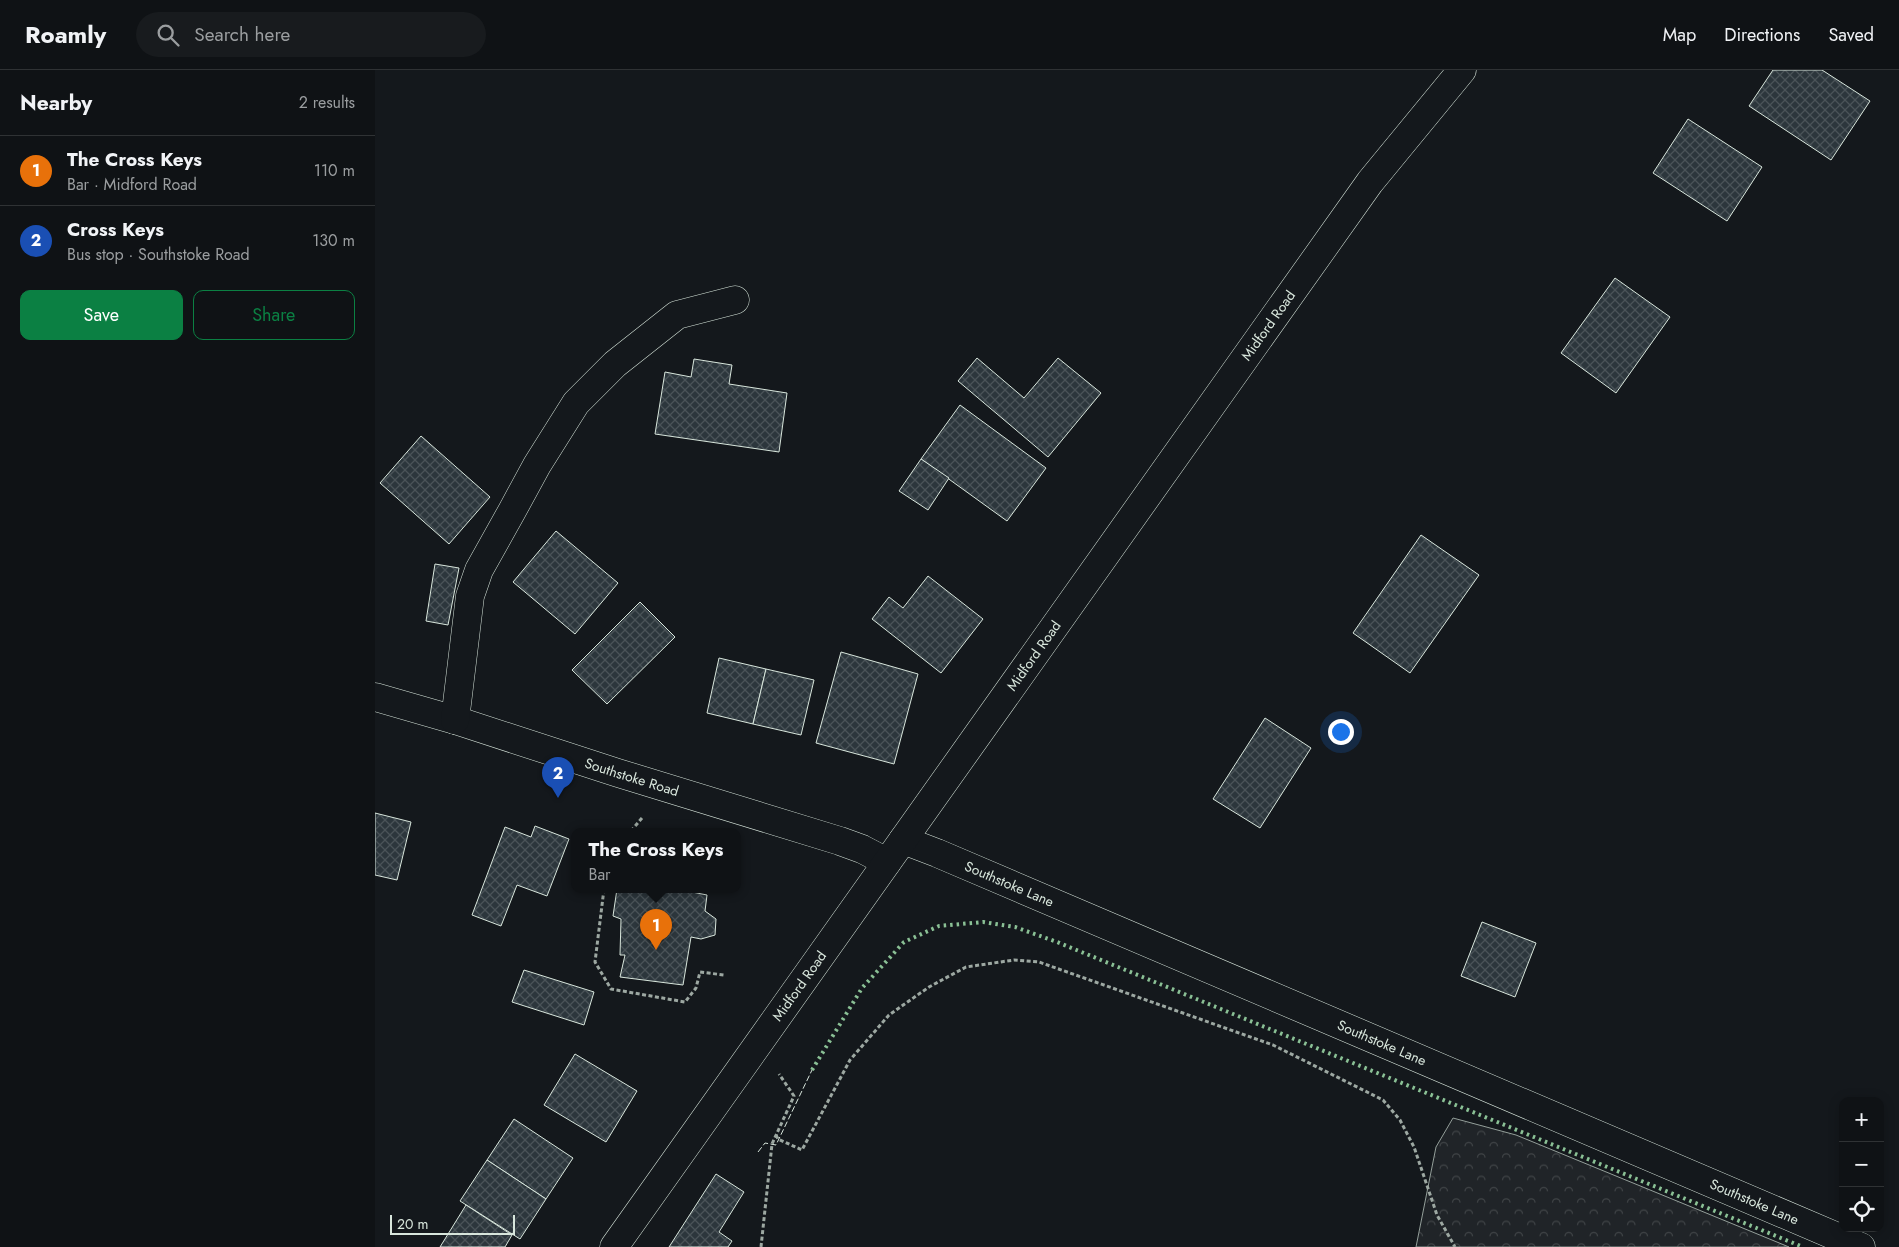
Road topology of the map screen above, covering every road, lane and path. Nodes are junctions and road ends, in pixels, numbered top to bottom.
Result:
1 (1462, 70) edge
2 (735, 300) dead end
3 (375, 697) edge
4 (455, 720) junction
5 (643, 817) dead end
6 (634, 828) edge
7 (903, 840) junction
8 (887, 862) junction
9 (604, 893) edge
10 (724, 976) dead end
11 (780, 1075) dead end
12 (776, 1135) junction
13 (614, 1247) edge
14 (761, 1247) edge
15 (1455, 1247) edge
16 (1861, 1247) edge

1 - 7 street, Midford Road
2 - 4 street
3 - 4 street, Southstoke Road
4 - 8 street, Southstoke Road
5 - 6 path
7 - 8 street, Midford Road
7 - 16 street, Southstoke Lane
8 - 13 street, Midford Road
9 - 10 path
11 - 12 path
12 - 14 path
12 - 15 path

